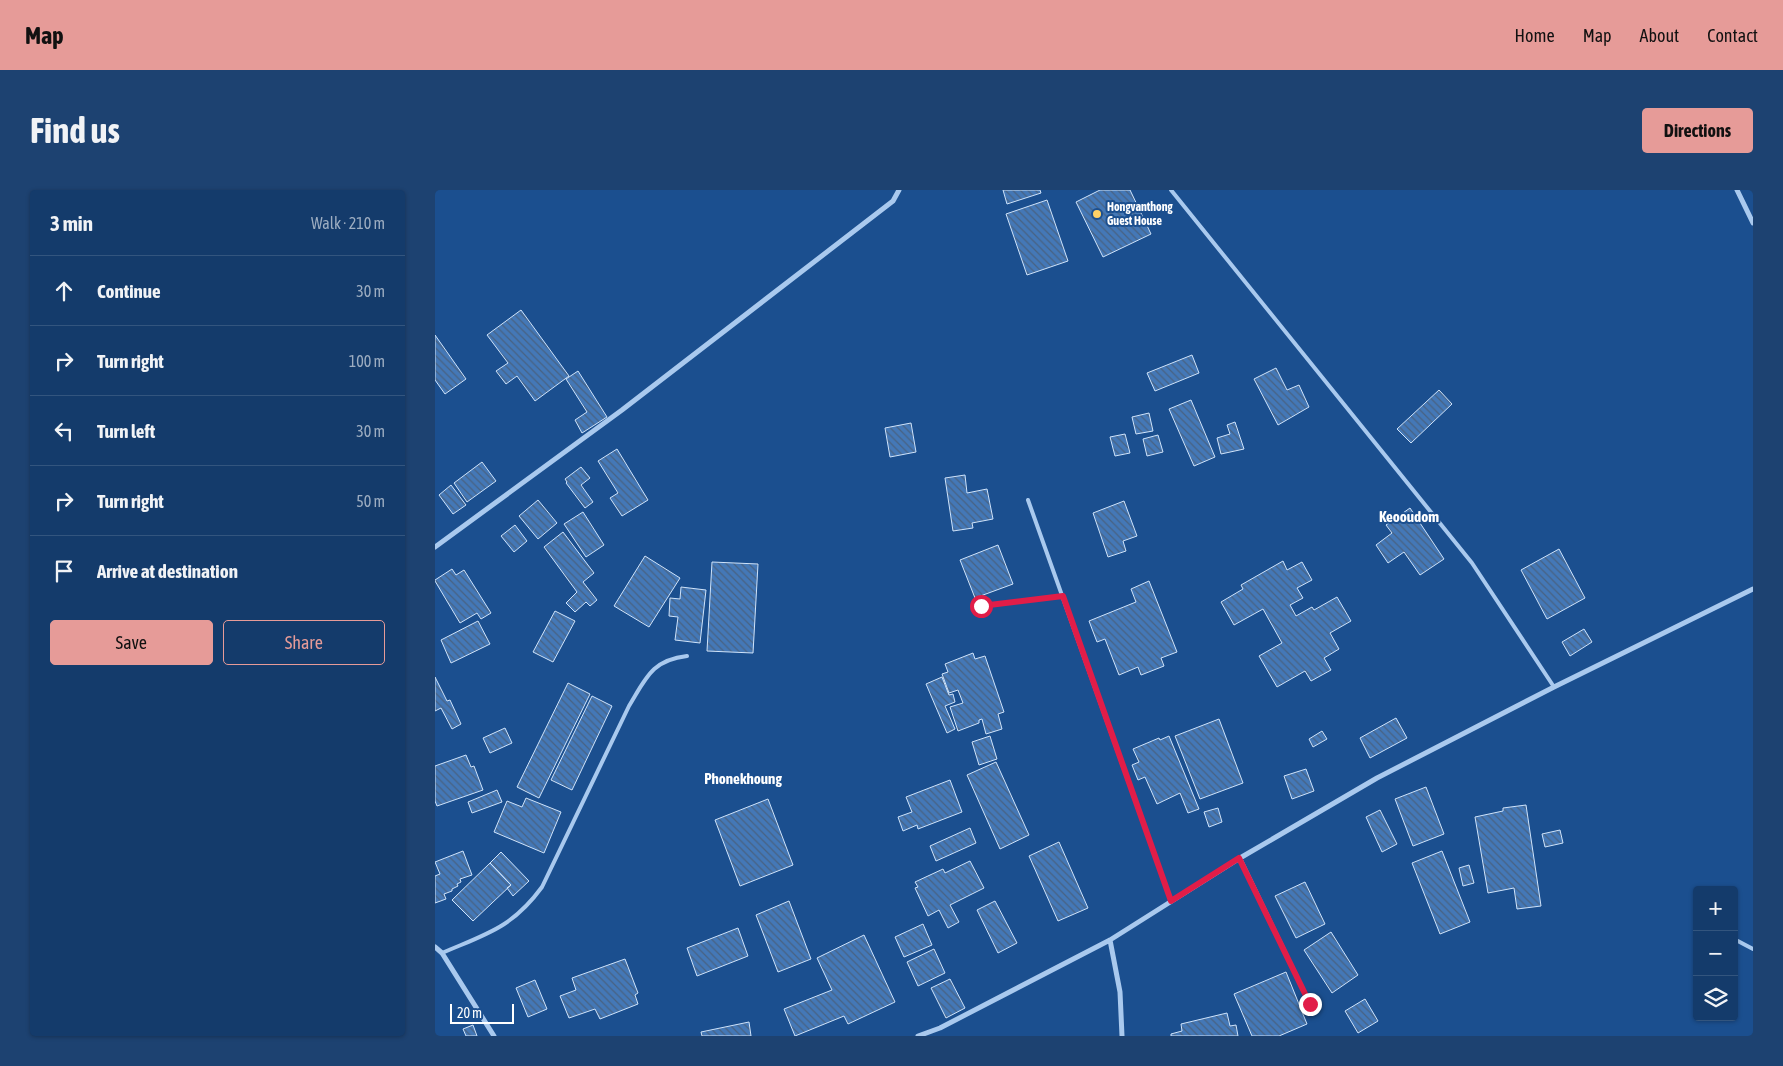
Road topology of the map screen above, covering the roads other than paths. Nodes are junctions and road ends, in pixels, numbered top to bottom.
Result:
1 (899, 190) edge
2 (1171, 190) edge
3 (1737, 190) edge
4 (1753, 223) edge
5 (1028, 500) dead end
6 (435, 547) edge
7 (1753, 590) edge
8 (1063, 596) junction
9 (981, 606) dead end
10 (687, 656) dead end
11 (1554, 687) junction
12 (1239, 858) junction
13 (1171, 901) junction
14 (1109, 940) junction
15 (1738, 941) edge
16 (435, 947) edge
17 (1753, 949) edge
18 (442, 953) junction
19 (1310, 1004) dead end
20 (494, 1036) edge
21 (918, 1036) edge
22 (1122, 1036) edge

1 - 6 street
2 - 11 lane
3 - 4 street
5 - 8 lane
7 - 11 street
8 - 9 lane
8 - 13 lane
10 - 18 lane
11 - 12 street
12 - 13 street
12 - 19 lane
13 - 14 street
14 - 21 street
14 - 22 street
15 - 17 lane
16 - 18 street
18 - 20 street

